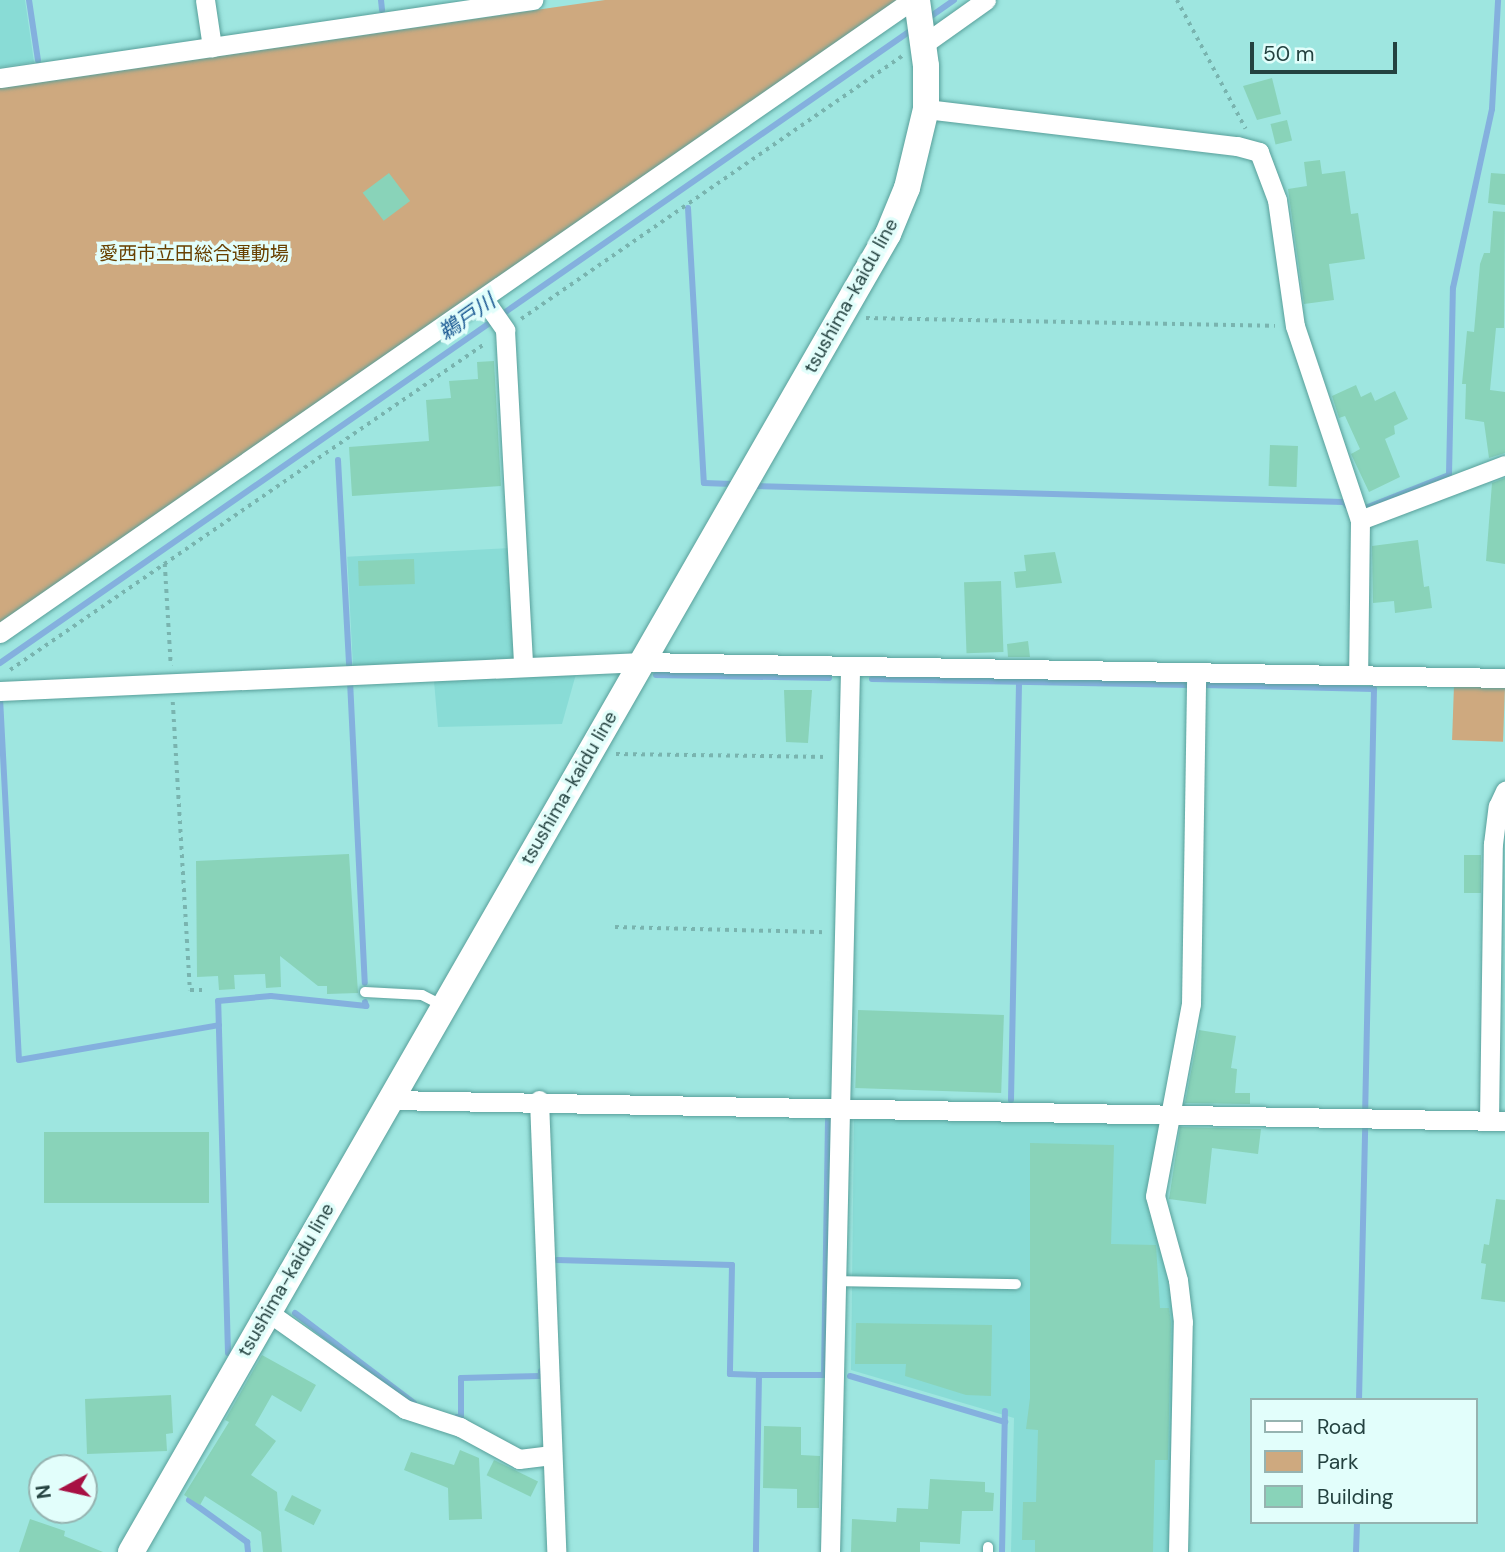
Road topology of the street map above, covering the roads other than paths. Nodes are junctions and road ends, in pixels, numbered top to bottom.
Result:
1 (205, 0) edge
2 (533, 0) edge
3 (986, 0) edge
4 (915, 2) edge
5 (923, 42) junction
6 (212, 47) junction
7 (0, 78) edge
8 (926, 109) junction
9 (485, 301) junction
10 (1505, 465) edge
11 (1360, 520) junction
12 (0, 633) edge
13 (642, 662) junction
14 (523, 666) junction
15 (850, 669) junction
16 (1196, 673) junction
17 (1358, 675) junction
18 (1505, 678) edge
19 (0, 691) edge
20 (1505, 791) edge
21 (365, 992) dead end
22 (443, 1005) junction
23 (390, 1100) junction
24 (539, 1100) junction
25 (840, 1106) junction
26 (1168, 1115) junction
27 (1497, 1121) edge
28 (836, 1281) junction
29 (1016, 1284) dead end
30 (268, 1312) junction
31 (552, 1455) junction
32 (131, 1552) edge
33 (556, 1552) edge
34 (830, 1552) edge
35 (1178, 1552) edge

1 - 6 street
2 - 6 street
3 - 5 street
4 - 5 main road, tsushima-kaidu line
4 - 9 street
5 - 8 main road, tsushima-kaidu line
6 - 7 street
8 - 11 street
8 - 13 main road, tsushima-kaidu line
9 - 12 street
9 - 14 street
10 - 11 street
11 - 17 street
13 - 14 street
13 - 15 street
13 - 22 main road, tsushima-kaidu line
14 - 19 street
15 - 16 street
15 - 25 street
16 - 17 street
16 - 26 street
17 - 18 street
20 - 27 street
21 - 22 lane
22 - 23 main road, tsushima-kaidu line
23 - 24 street
23 - 30 main road, tsushima-kaidu line
24 - 25 street
24 - 31 street
25 - 26 street
25 - 28 street
26 - 27 street
26 - 35 street
28 - 29 lane
28 - 34 street
30 - 31 street
30 - 32 main road, tsushima-kaidu line
31 - 33 street

